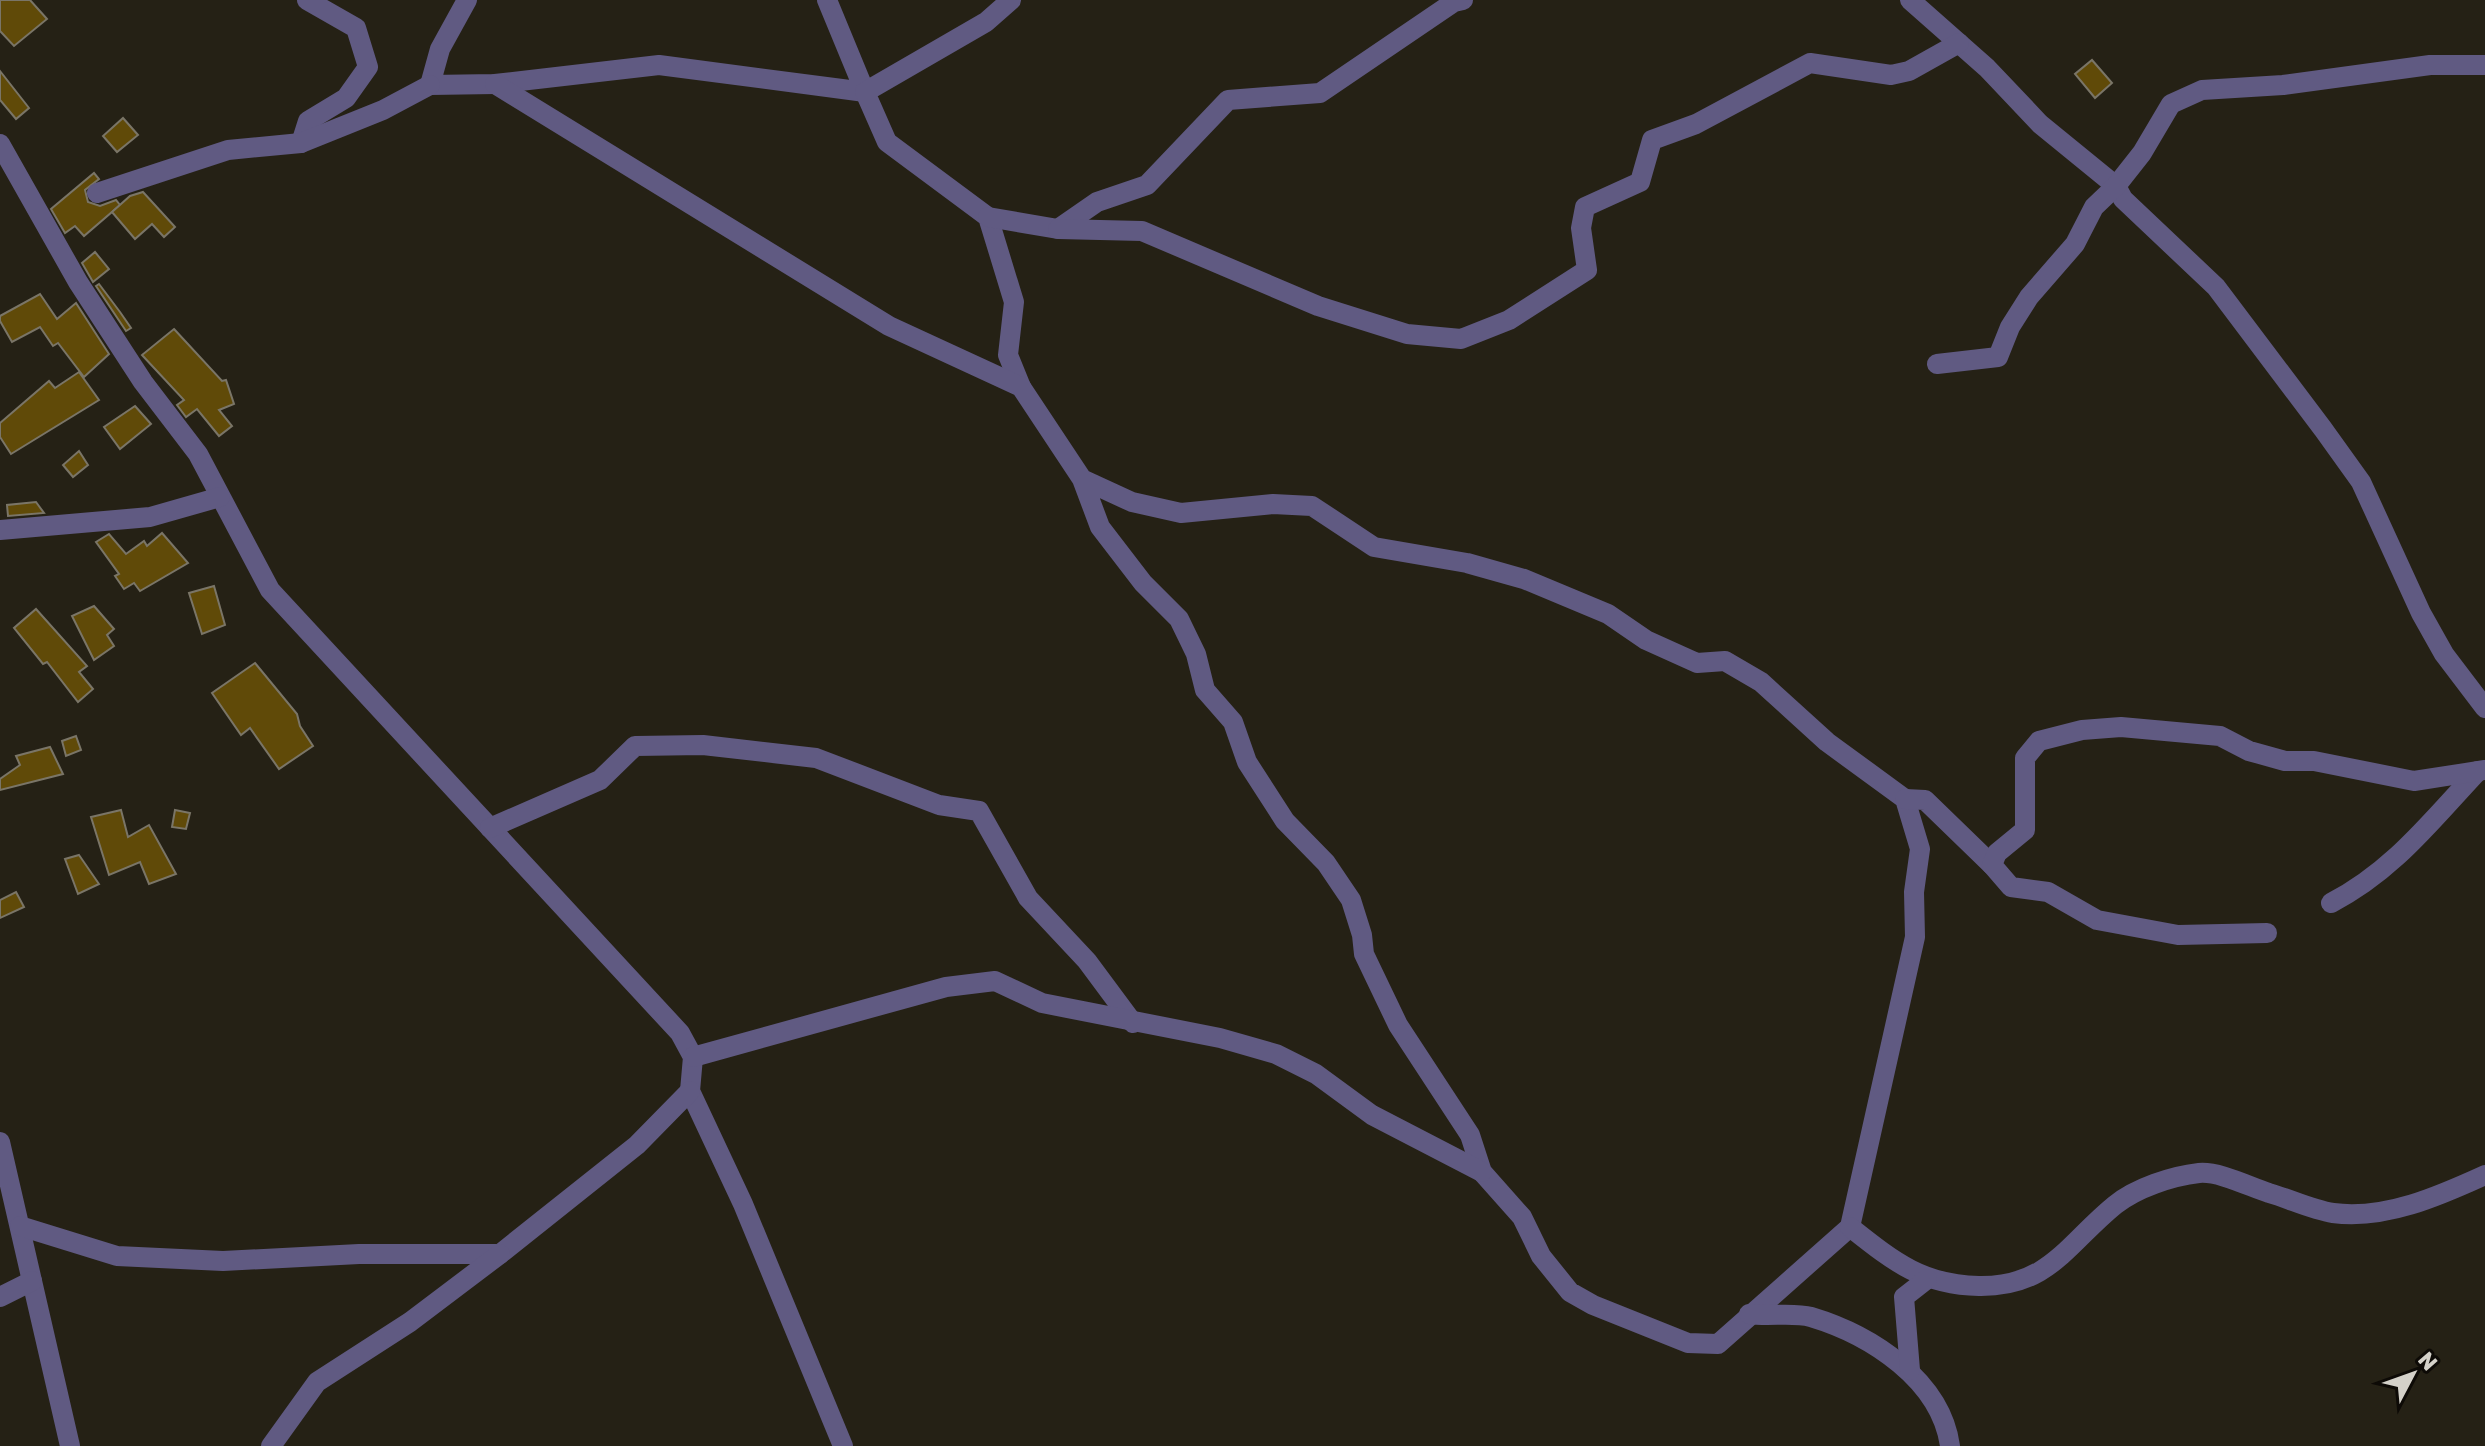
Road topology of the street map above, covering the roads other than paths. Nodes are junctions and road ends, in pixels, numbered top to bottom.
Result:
1 (307, 0) edge
2 (467, 0) edge
3 (827, 0) edge
4 (1011, 0) edge
5 (1463, 0) edge
6 (1910, 0) edge
7 (1959, 43) junction
8 (2485, 65) edge
9 (495, 84) junction
10 (430, 85) junction
11 (865, 92) junction
12 (301, 143) junction
13 (0, 144) edge
14 (2116, 186) junction
15 (97, 193) dead end
16 (988, 217) junction
17 (1058, 229) junction
18 (1937, 364) dead end
19 (1021, 387) junction
20 (1082, 479) junction
21 (220, 497) junction
22 (0, 530) edge
23 (2485, 708) edge
24 (2481, 770) edge
25 (1905, 799) junction
26 (490, 828) junction
27 (1992, 865) junction
28 (2331, 903) dead end
29 (2267, 933) dead end
30 (1133, 1023) junction
31 (693, 1057) junction
32 (690, 1091) junction
33 (0, 1142) edge
34 (1482, 1172) junction
35 (2485, 1175) edge
36 (20, 1226) junction
37 (1850, 1227) junction
38 (500, 1254) junction
39 (1927, 1279) junction
40 (32, 1281) junction
41 (0, 1297) edge
42 (1749, 1314) junction
43 (1910, 1370) junction
44 (842, 1441) edge
45 (70, 1446) edge
46 (271, 1446) edge
47 (1950, 1446) edge

1 - 12 street
2 - 10 street
3 - 11 street
4 - 11 street
5 - 17 street
6 - 7 street
7 - 14 street
7 - 17 street
8 - 14 street
9 - 10 street
9 - 11 street
9 - 19 street
10 - 12 street
11 - 16 street
12 - 15 street
13 - 21 street
14 - 18 street
14 - 23 street
16 - 17 street
16 - 19 street
19 - 20 street
20 - 25 street
20 - 34 street
21 - 22 street
21 - 26 street
24 - 27 street
24 - 28 street
25 - 27 street
25 - 37 street
26 - 30 street
26 - 31 street
27 - 29 street
30 - 31 street
30 - 34 street
31 - 32 street
32 - 38 street
32 - 44 street
33 - 36 street
34 - 42 street
35 - 39 street
36 - 38 street
36 - 40 street
37 - 39 street
37 - 42 street
38 - 46 street
39 - 43 street
40 - 41 street
40 - 45 street
42 - 43 street
43 - 47 street

